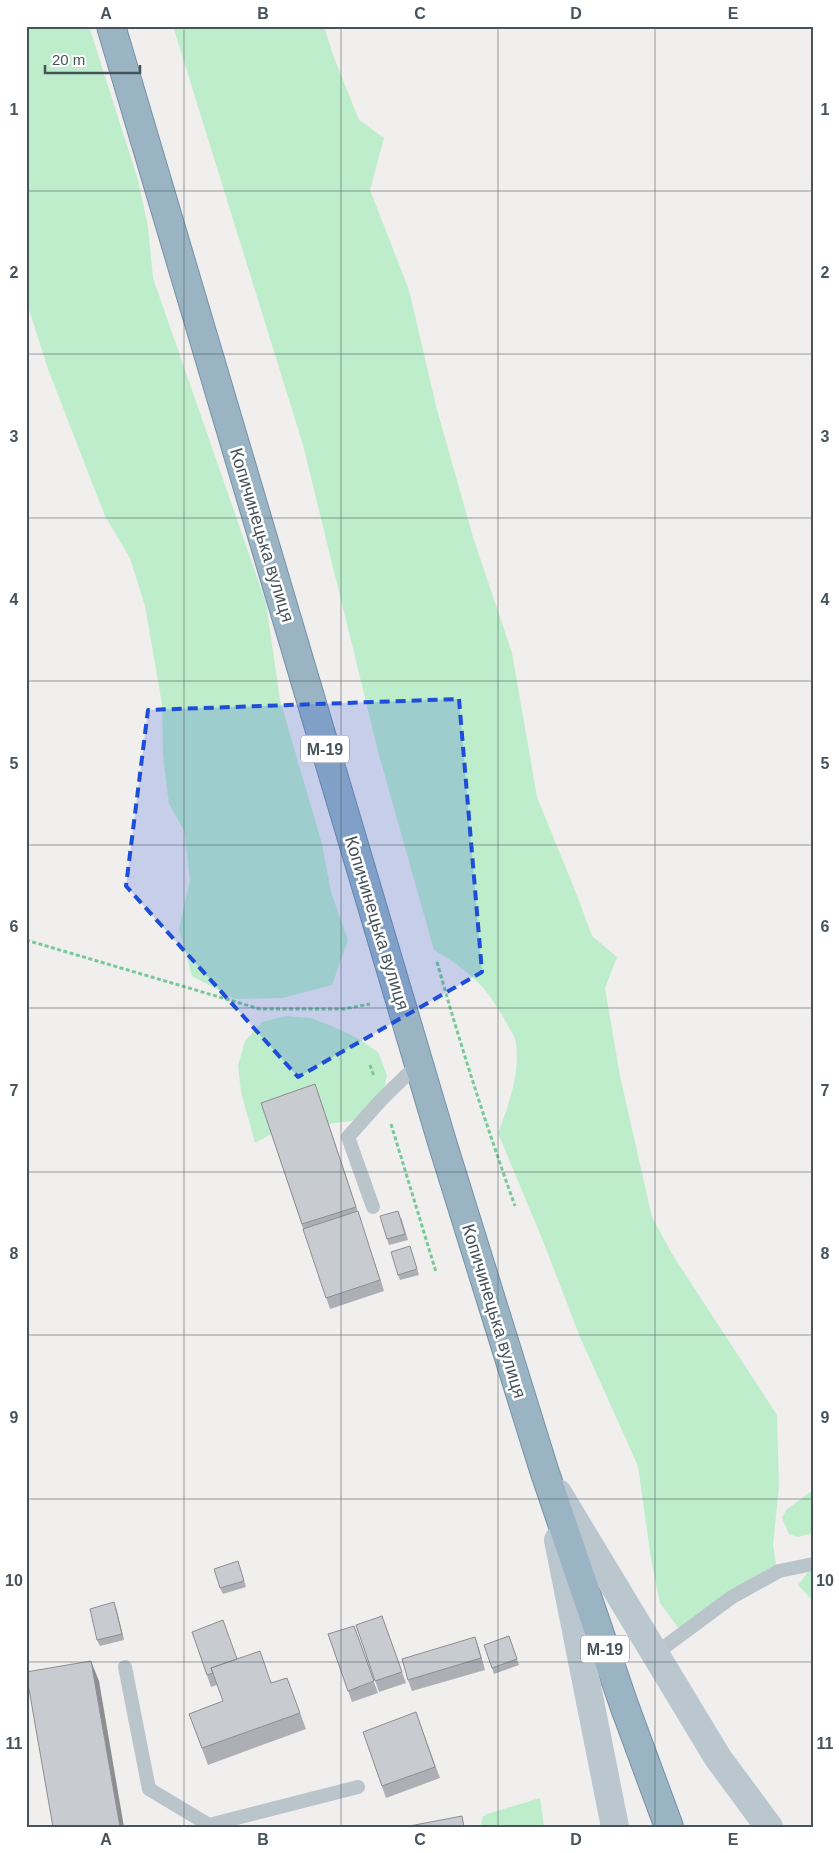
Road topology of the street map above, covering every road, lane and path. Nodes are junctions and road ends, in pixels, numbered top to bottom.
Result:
1 (111, 26) edge
2 (26, 940) edge
3 (437, 962) dead end
4 (399, 998) junction
5 (370, 1064) dead end
6 (418, 1064) junction
7 (382, 1099) junction
8 (515, 1206) dead end
9 (373, 1207) dead end
10 (436, 1272) dead end
11 (544, 1470) junction
12 (813, 1564) edge
13 (655, 1654) junction
14 (125, 1667) dead end
15 (358, 1787) dead end
16 (209, 1826) edge
17 (615, 1827) edge
18 (669, 1827) edge
19 (770, 1827) edge

1 - 4 highway, Копичинецька вулиця / М-19
2 - 4 path
3 - 8 path
4 - 6 highway, Копичинецька вулиця / М-19
5 - 7 path
6 - 7 lane
6 - 11 highway, Копичинецька вулиця / М-19
7 - 9 lane
7 - 10 path
11 - 13 main road
11 - 17 main road, Копичинецька вулиця
11 - 18 highway, М-19
12 - 13 lane
13 - 19 main road
14 - 16 lane
15 - 16 lane

